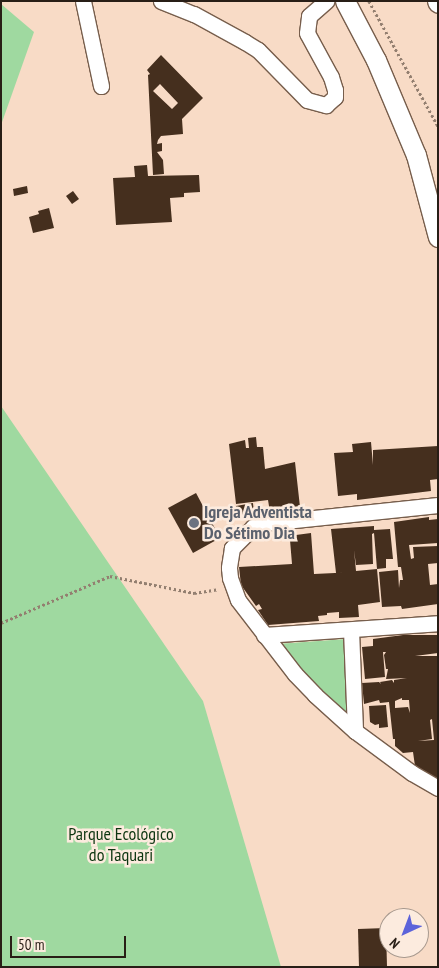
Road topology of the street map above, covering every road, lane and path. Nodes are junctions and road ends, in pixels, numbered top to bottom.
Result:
1 (82, 1) edge
2 (162, 1) edge
3 (326, 1) edge
4 (345, 1) edge
5 (369, 1) edge
6 (101, 86) dead end
7 (438, 126) edge
8 (438, 237) edge
9 (438, 505) edge
10 (232, 587) junction
11 (438, 623) edge
12 (1, 624) edge
13 (350, 630) junction
14 (264, 635) junction
15 (355, 731) junction
16 (438, 788) edge

1 - 6 street
2 - 3 street
4 - 8 main road
5 - 7 path
9 - 10 street
10 - 12 path
10 - 14 street
11 - 13 street
13 - 14 street
13 - 15 street
14 - 15 street
15 - 16 street

